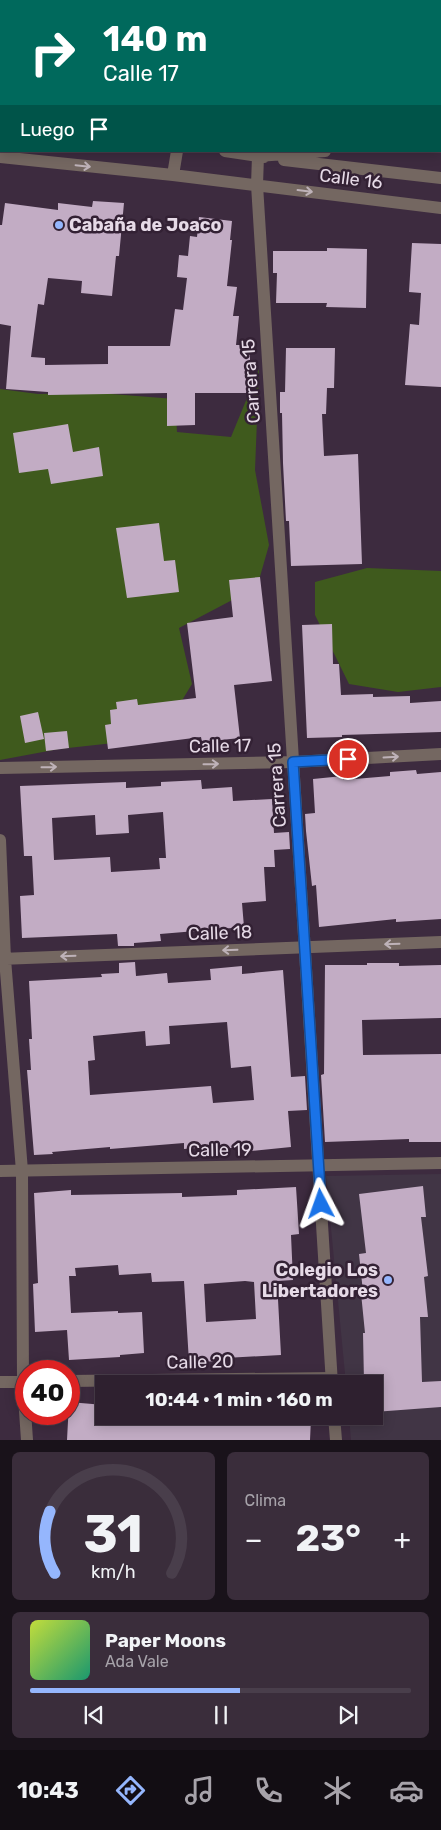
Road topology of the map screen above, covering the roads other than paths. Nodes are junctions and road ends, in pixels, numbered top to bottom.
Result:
1 (177, 152) edge
2 (232, 152) edge
3 (312, 152) edge
4 (258, 156) junction
5 (0, 157) edge
6 (65, 158) edge
7 (173, 175) junction
8 (441, 178) edge
9 (257, 185) junction
10 (441, 198) edge
11 (428, 207) junction
12 (441, 208) edge
13 (441, 754) edge
14 (293, 762) junction
15 (0, 768) edge
16 (0, 840) edge
17 (441, 942) edge
18 (305, 946) junction
19 (3, 959) edge
20 (441, 1163) edge
21 (318, 1165) junction
22 (22, 1171) junction
23 (0, 1172) edge
24 (25, 1360) edge
25 (332, 1375) edge
26 (80, 1381) edge
27 (95, 1381) edge
28 (0, 1382) edge
29 (15, 1382) edge
30 (26, 1425) edge
31 (335, 1425) edge
32 (26, 1440) edge
33 (336, 1440) edge

1 - 7 street
2 - 4 street, Calle 16
3 - 4 street
4 - 8 street, Calle 16
4 - 9 street, Carrera 15
5 - 6 street, Calle 16
6 -> 7 street, Calle 16
7 - 9 street, Calle 16
9 -> 11 street, Calle 16
9 - 14 street, Carrera 15
10 - 11 street
11 - 12 street, Calle 16
14 -> 13 street, Calle 17
15 -> 14 street, Calle 17
14 - 18 street, Carrera 15
16 - 19 street
17 -> 18 street, Calle 18
18 -> 19 street, Calle 18
18 - 21 street, Carrera 15
19 - 22 street
20 - 21 street, Calle 19
21 - 22 street, Calle 19
21 - 25 street, Carrera 15
22 - 23 street, Calle 19
22 - 24 street
26 - 27 street, Calle 20
28 - 29 street
30 - 32 street
31 - 33 street

